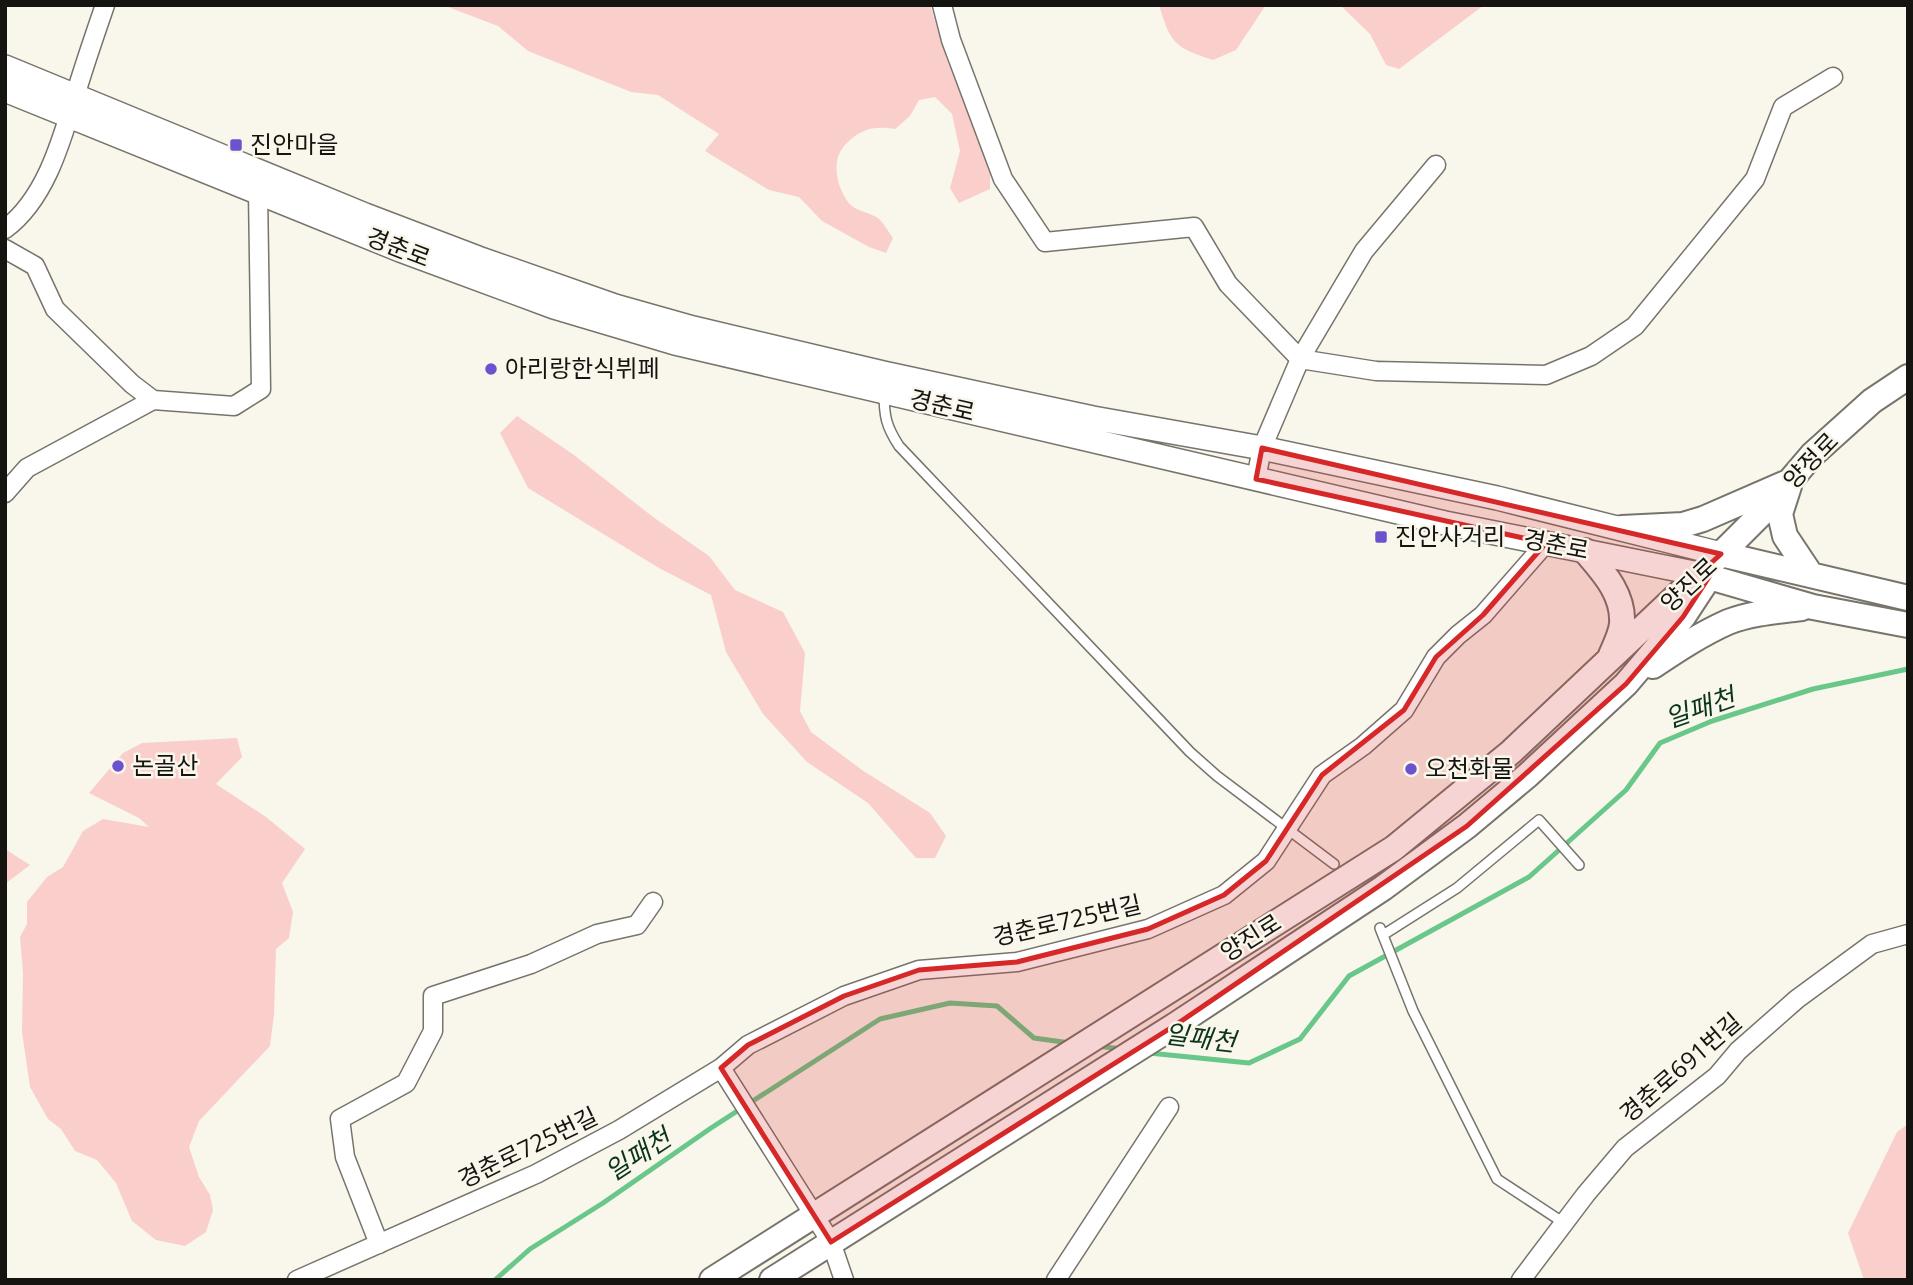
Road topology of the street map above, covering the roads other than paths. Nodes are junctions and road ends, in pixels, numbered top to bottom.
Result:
1 (105, 5) edge
2 (942, 5) edge
3 (5, 66) edge
4 (1833, 77) dead end
5 (5, 90) edge
6 (73, 106) junction
7 (1436, 165) dead end
8 (258, 192) junction
9 (5, 229) edge
10 (5, 249) edge
11 (1300, 359) junction
12 (1908, 377) edge
13 (884, 392) junction
14 (153, 400) junction
15 (1262, 448) junction
16 (1256, 479) junction
17 (1790, 482) junction
18 (5, 493) edge
19 (1622, 528) junction
20 (1546, 543) junction
21 (1585, 551) junction
22 (1721, 554) junction
23 (1704, 575) junction
24 (1811, 575) junction
25 (1908, 598) edge
26 (1813, 607) junction
27 (1908, 625) edge
28 (1610, 659) junction
29 (1626, 684) junction
30 (1287, 829) junction
31 (1334, 864) dead end
32 (1579, 865) dead end
33 (653, 902) dead end
34 (1908, 934) edge
35 (724, 1072) junction
36 (1169, 1107) dead end
37 (814, 1215) junction
38 (1564, 1223) junction
39 (831, 1242) junction
40 (379, 1244) junction
41 (297, 1280) edge
42 (712, 1280) edge
43 (772, 1280) edge
44 (844, 1280) edge
45 (1056, 1280) edge
46 (1521, 1280) edge

1 - 6 street
2 - 11 street
3 - 6 street, 경춘로
4 - 11 street
5 - 6 street, 경춘로
6 - 8 street, 경춘로
6 - 9 street
6 - 15 street, 경춘로
7 - 11 street
8 - 13 street, 경춘로
8 - 14 street
10 - 14 street
11 - 15 street
12 - 17 main road, 양정로
13 - 16 street, 경춘로
13 - 30 lane
14 - 18 street
15 - 16 street
15 - 19 street, 경춘로
16 - 20 street, 경춘로
17 - 19 main road
17 - 22 main road, 양정로
17 - 24 main road
19 - 22 street, 경춘로
20 - 21 street, 경춘로
20 - 30 street, 경춘로725번길
21 - 23 street, 경춘로
21 - 28 main road
22 - 23 main road, 양진로
22 - 24 main road, 경춘로
23 - 26 main road, 경춘로
23 - 28 main road, 양진로
23 - 29 main road, 양진로
24 - 25 main road, 경춘로
26 - 27 main road, 경춘로
26 - 29 main road
28 - 37 main road, 양진로
29 - 39 main road, 양진로
30 - 31 lane
30 - 35 street, 경춘로725번길
32 - 38 lane
33 - 40 street
34 - 38 street, 경춘로691번길
35 - 37 street
35 - 40 street, 경춘로725번길
36 - 45 street
37 - 39 street
37 - 42 main road, 양진로
38 - 46 street, 경춘로691번길
39 - 43 main road, 양진로
39 - 44 street
40 - 41 street, 경춘로725번길

